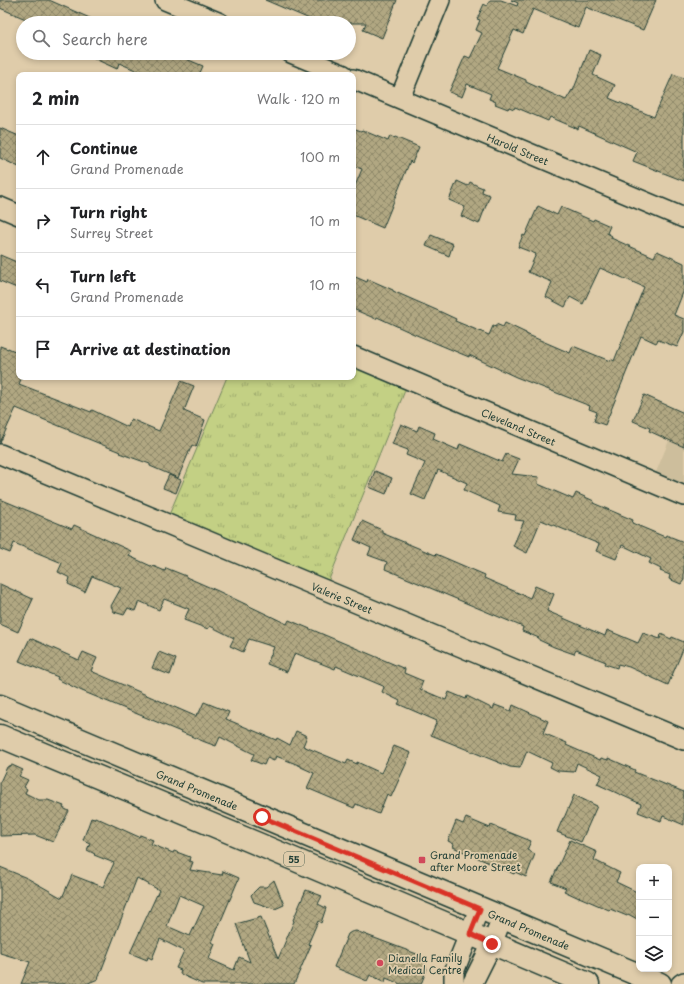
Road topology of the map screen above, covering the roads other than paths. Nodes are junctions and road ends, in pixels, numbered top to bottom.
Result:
1 (165, 0) edge
2 (440, 0) edge
3 (203, 16) edge
4 (308, 60) edge
5 (337, 72) edge
6 (356, 80) edge
7 (400, 98) junction
8 (0, 207) edge
9 (16, 214) edge
10 (684, 218) edge
11 (356, 357) edge
12 (0, 454) edge
13 (684, 496) edge
14 (0, 708) edge
15 (0, 736) edge
16 (684, 740) edge
17 (480, 909) junction
18 (502, 918) junction
19 (470, 934) junction
20 (492, 944) junction
21 (684, 982) edge
22 (454, 984) edge
23 (472, 984) edge
24 (588, 984) edge
25 (660, 984) edge
26 (681, 984) edge

1 - 3 street
2 - 7 street
4 - 5 street
6 - 7 street, Harold Street
7 - 10 street, Harold Street
8 - 9 street
11 - 13 street, Cleveland Street
12 - 16 street, Valerie Street
14 - 17 main road, Grand Promenade
15 - 19 main road, 55
17 - 18 main road, Grand Promenade
17 - 19 street
18 - 20 street
18 - 25 main road, Grand Promenade
19 - 20 main road, 55
19 - 22 street
20 - 23 street
20 - 24 main road, 55
21 - 26 street

